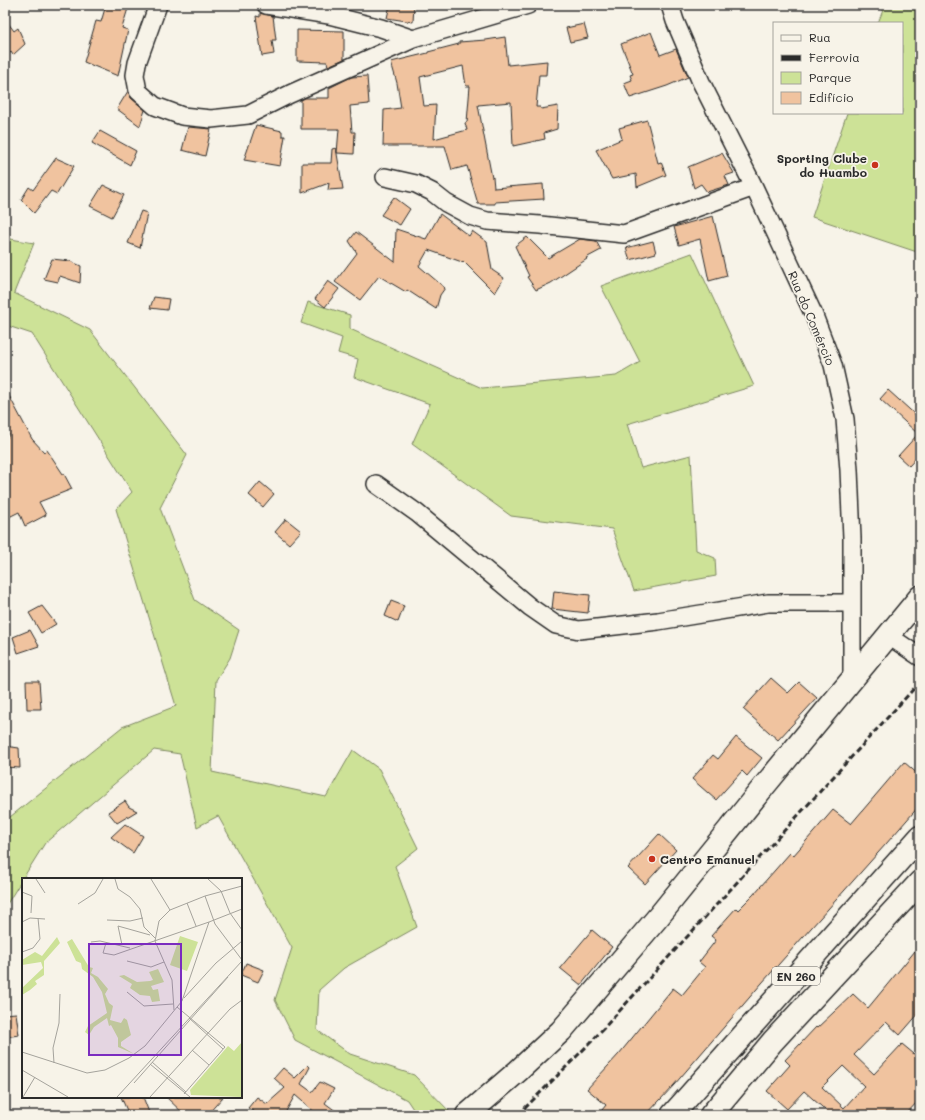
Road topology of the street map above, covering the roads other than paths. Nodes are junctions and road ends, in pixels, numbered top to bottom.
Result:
1 (158, 5) edge
2 (266, 5) edge
3 (528, 5) edge
4 (670, 5) edge
5 (327, 10) edge
6 (413, 38) junction
7 (385, 177) dead end
8 (754, 187) junction
9 (376, 484) dead end
10 (920, 597) edge
11 (852, 603) junction
12 (889, 636) junction
13 (920, 657) edge
14 (852, 680) junction
15 (920, 837) edge
16 (920, 882) edge
17 (879, 883) junction
18 (899, 904) junction
19 (754, 1023) junction
20 (773, 1041) junction
21 (467, 1115) edge
22 (672, 1115) edge
23 (711, 1115) edge

1 - 6 street
2 - 5 street
3 - 6 street
4 - 8 street, Rua do Comércio
5 - 6 street
7 - 8 street
8 - 11 street, Rua do Comércio
9 - 11 street
10 - 12 main road
11 - 14 street, Rua do Comércio
12 - 13 street
12 - 14 main road
14 - 21 main road
15 - 17 main road, EN 260
16 - 18 main road, EN 260
17 - 18 main road
17 - 19 main road, EN 260
18 - 20 main road, EN 260
19 - 20 main road
19 - 22 main road, EN 260
20 - 23 main road, EN 260

